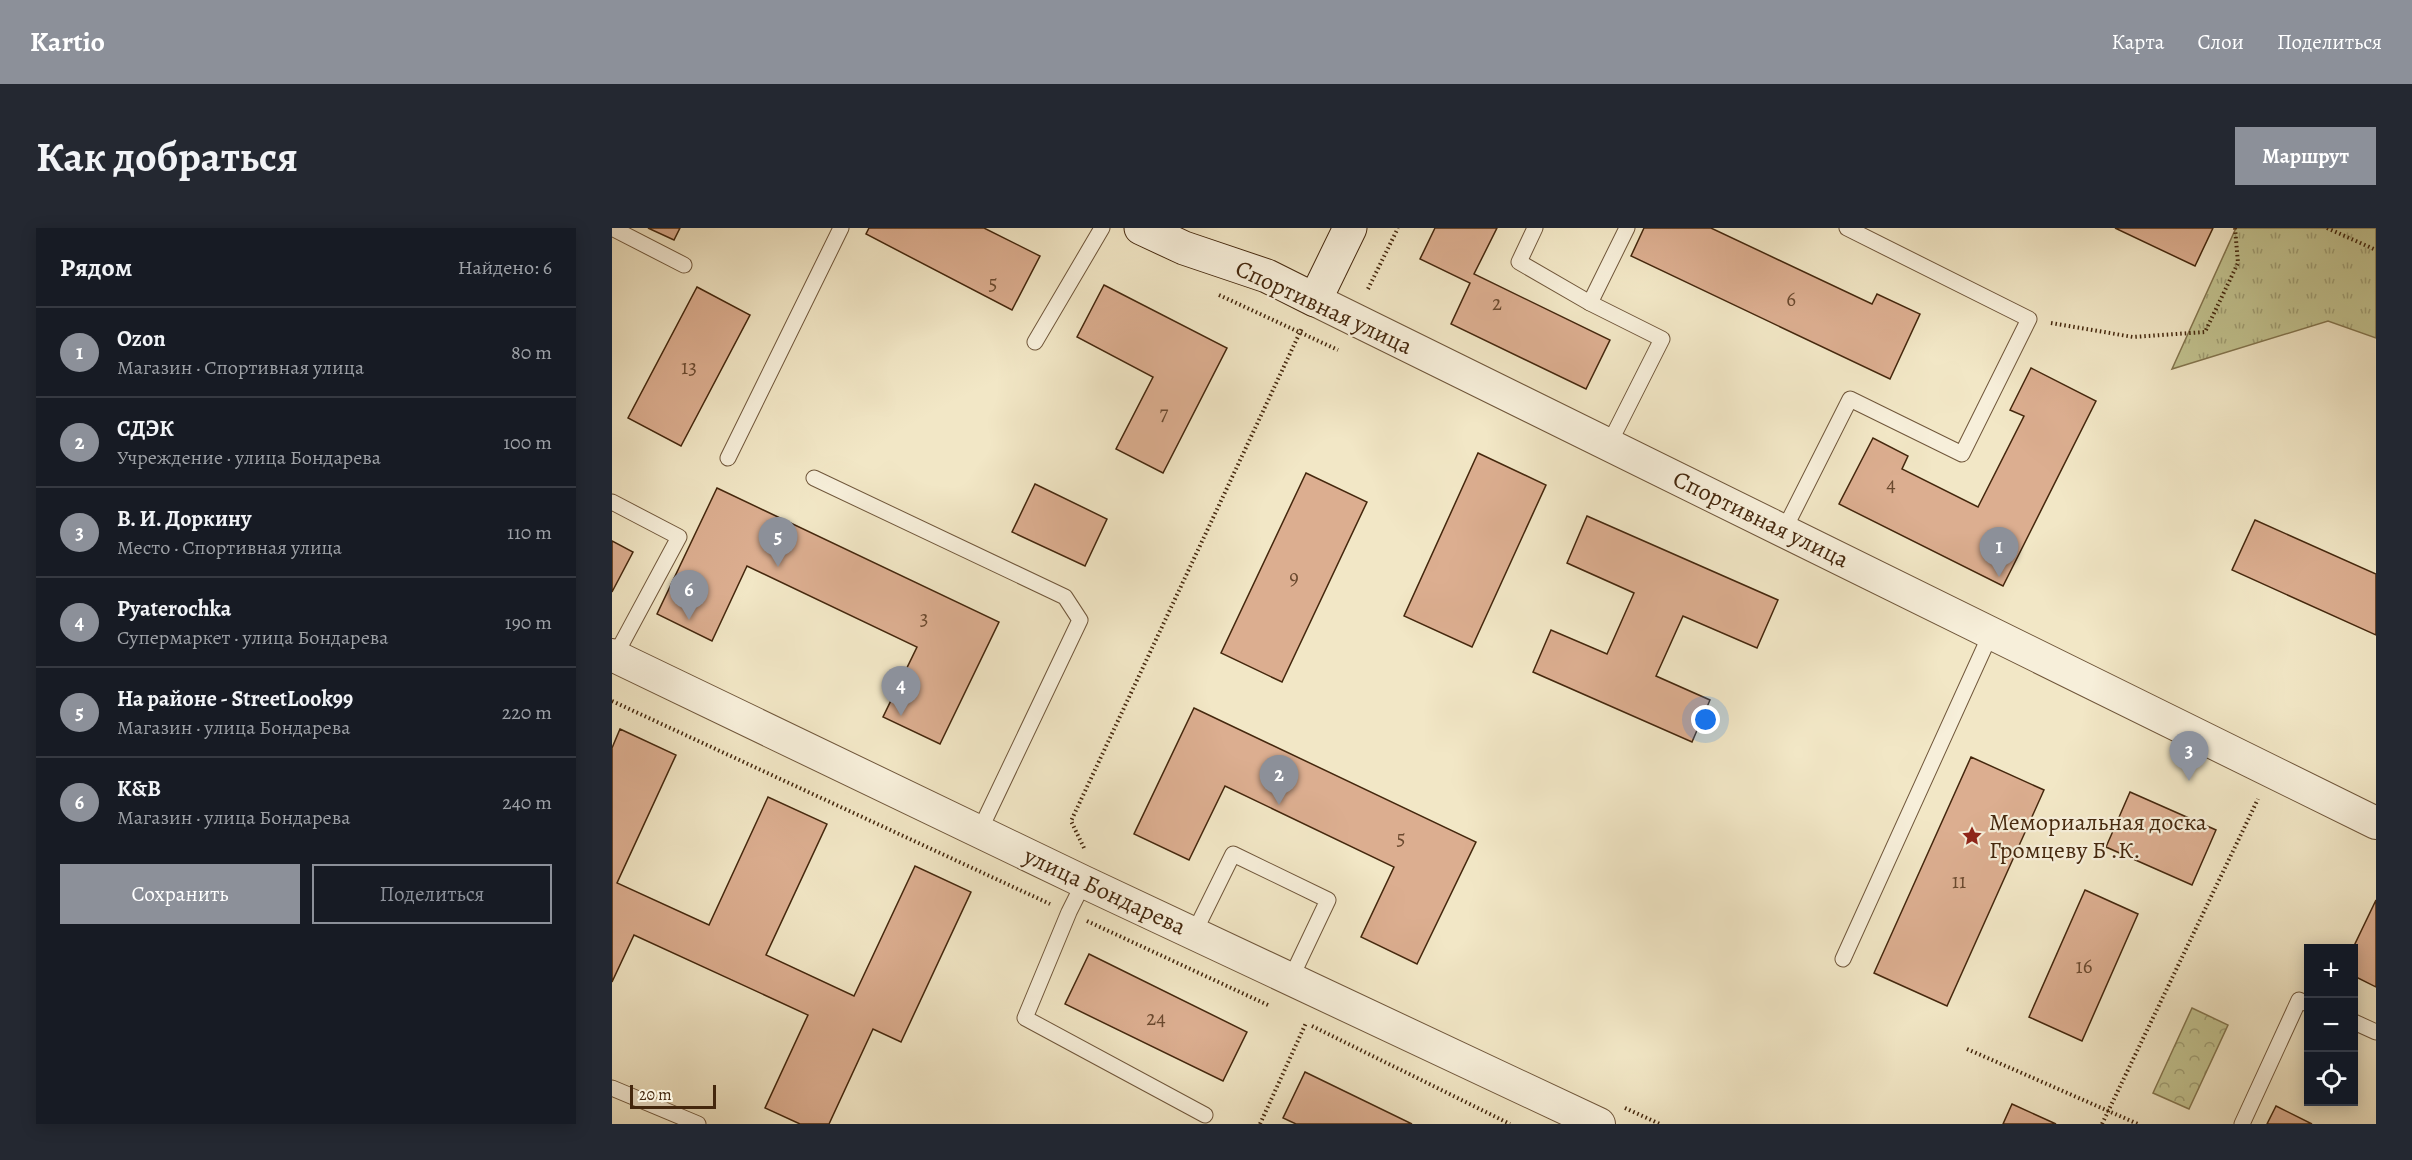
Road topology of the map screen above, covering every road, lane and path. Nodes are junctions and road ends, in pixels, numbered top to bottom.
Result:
1 (612, 228) edge
2 (841, 228) edge
3 (1102, 228) edge
4 (1141, 228) edge
5 (1350, 228) edge
6 (1398, 228) edge
7 (1536, 228) edge
8 (1627, 228) edge
9 (1847, 228) edge
10 (2235, 228) edge
11 (2327, 228) edge
12 (2376, 250) edge
13 (684, 265) dead end
14 (1368, 289) dead end
15 (1315, 300) junction
16 (1590, 303) junction
17 (2030, 319) junction
18 (1035, 342) dead end
19 (1609, 444) junction
20 (728, 458) dead end
21 (814, 478) dead end
22 (612, 502) edge
23 (1784, 530) junction
24 (1991, 633) junction
25 (613, 656) edge
26 (612, 701) edge
27 (2272, 771) junction
28 (2376, 823) edge
29 (979, 832) junction
30 (1084, 882) junction
31 (1069, 912) junction
32 (1194, 933) junction
33 (1843, 959) dead end
34 (1291, 978) junction
35 (2304, 1002) edge
36 (1274, 1008) dead end
37 (1295, 1018) dead end
38 (1306, 1023) junction
39 (2358, 1024) edge
40 (2376, 1032) edge
41 (1967, 1048) dead end
42 (612, 1088) edge
43 (2108, 1112) junction
44 (1205, 1115) dead end
45 (698, 1124) edge
46 (1260, 1124) edge
47 (1510, 1124) edge
48 (1599, 1124) edge
49 (2102, 1124) edge
50 (2138, 1124) edge
51 (2242, 1124) edge

1 - 13 lane
2 - 20 lane
3 - 18 lane
4 - 15 street, Спортивная улица
5 - 15 street
6 - 14 path
7 - 16 lane
8 - 16 lane
9 - 17 lane
10 - 17 path
11 - 12 path
15 - 19 street, Спортивная улица
15 - 30 path
16 - 19 lane
17 - 23 lane
19 - 23 street, Спортивная улица
21 - 29 lane
22 - 25 lane
23 - 24 street, Спортивная улица
24 - 27 street, Спортивная улица
24 - 33 lane
25 - 29 street, улица Бондарева
26 - 31 path
27 - 28 street, Спортивная улица
27 - 43 path
29 - 30 street, улица Бондарева
30 - 31 lane
30 - 32 street, улица Бондарева
31 - 36 path
31 - 44 lane
32 - 34 street, улица Бондарева
32 - 34 lane
34 - 48 street, улица Бондарева
35 - 51 lane
37 - 38 path
38 - 46 path
38 - 47 path
39 - 40 lane
41 - 43 path
42 - 45 lane
43 - 49 path
43 - 50 path

